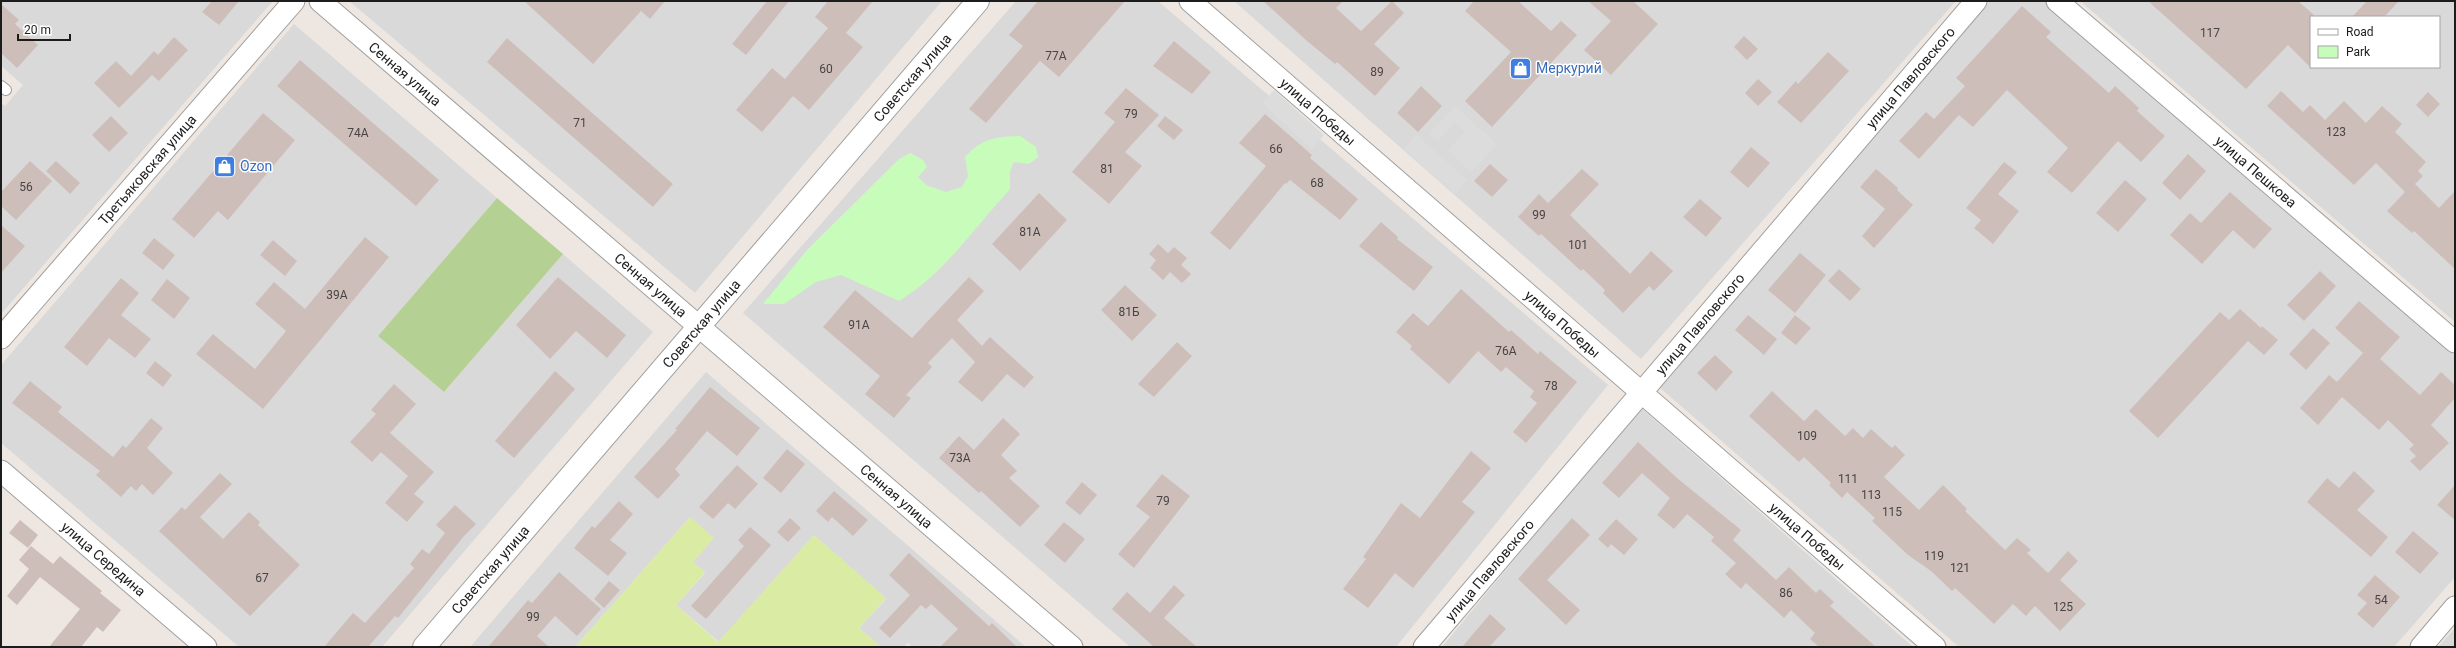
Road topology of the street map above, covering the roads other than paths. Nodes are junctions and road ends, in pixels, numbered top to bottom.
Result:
1 (294, 1) edge
2 (320, 1) edge
3 (978, 1) edge
4 (1190, 1) edge
5 (1976, 1) edge
6 (2057, 1) edge
7 (699, 327) junction
8 (1, 338) edge
9 (2455, 342) edge
10 (1642, 391) junction
11 (1, 471) edge
12 (2455, 607) edge
13 (206, 647) edge
14 (424, 647) edge
15 (1072, 647) edge
16 (1424, 647) edge
17 (1935, 647) edge
18 (2421, 647) edge

1 - 8 street, Третьяковская улица
2 - 7 street, Сенная улица
3 - 7 street, Советская улица
4 - 10 street, улица Победы
5 - 10 street, улица Павловского
6 - 9 street, улица Пешкова
7 - 14 street, Советская улица
7 - 15 street, Сенная улица
10 - 16 street, улица Павловского
10 - 17 street, улица Победы
11 - 13 street, улица Середина
12 - 18 street

